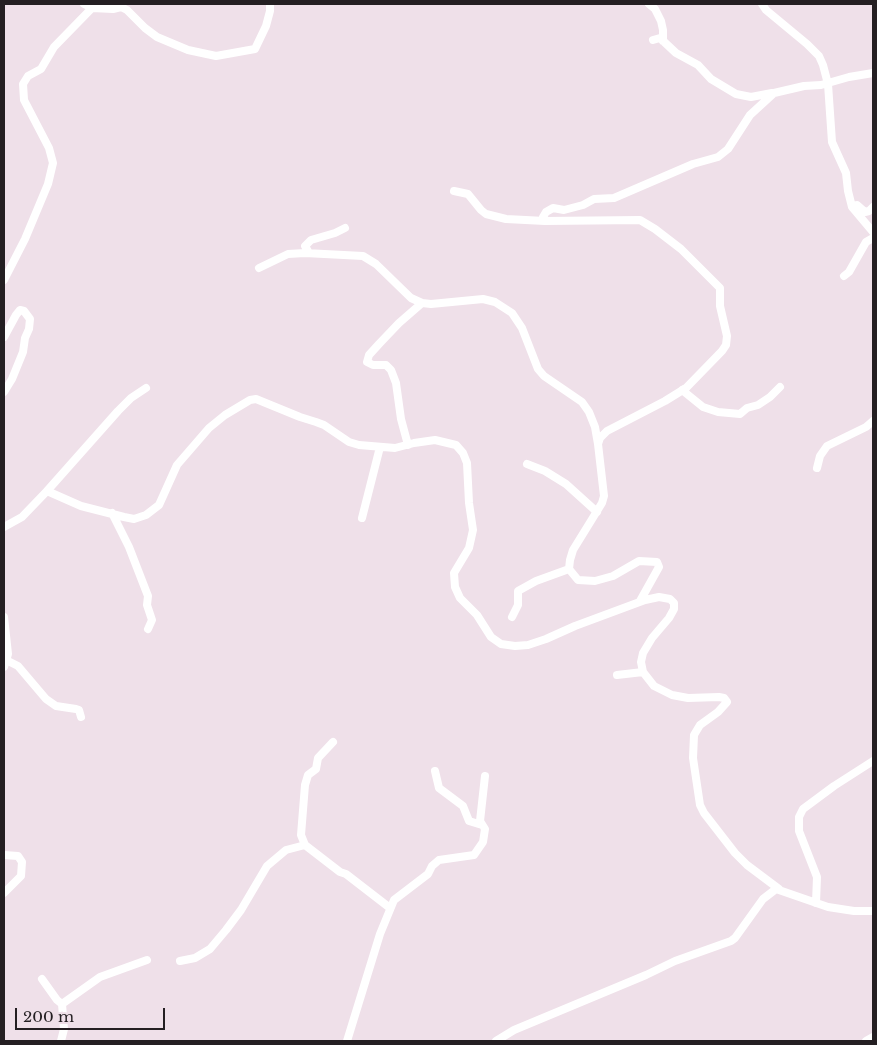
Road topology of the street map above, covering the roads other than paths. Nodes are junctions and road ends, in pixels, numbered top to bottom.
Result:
1 (270, 4) edge
2 (649, 4) edge
3 (762, 4) edge
4 (88, 6) edge
5 (653, 40) dead end
6 (663, 41) junction
7 (873, 73) edge
8 (828, 84) junction
9 (774, 93) junction
10 (454, 191) dead end
11 (852, 207) junction
12 (873, 207) edge
13 (545, 221) junction
14 (345, 228) dead end
15 (873, 232) edge
16 (873, 238) edge
17 (309, 253) junction
18 (259, 268) dead end
19 (844, 276) dead end
20 (4, 280) edge
21 (422, 303) junction
22 (4, 337) edge
23 (780, 387) dead end
24 (146, 388) dead end
25 (682, 390) junction
26 (4, 392) edge
27 (873, 421) edge
28 (598, 444) junction
29 (408, 445) junction
30 (380, 447) junction
31 (527, 464) dead end
32 (817, 468) dead end
33 (47, 491) junction
34 (597, 512) junction
35 (112, 514) junction
36 (362, 518) dead end
37 (4, 527) edge
38 (569, 569) junction
39 (640, 601) junction
40 (512, 616) dead end
41 (4, 617) edge
42 (148, 629) dead end
43 (5, 663) edge
44 (643, 672) junction
45 (617, 675) dead end
46 (81, 717) dead end
47 (332, 742) dead end
48 (873, 762) edge
49 (435, 771) dead end
50 (485, 776) dead end
51 (482, 825) junction
52 (304, 845) junction
53 (4, 855) edge
54 (778, 889) junction
55 (4, 893) edge
56 (816, 903) junction
57 (390, 908) junction
58 (873, 911) edge
59 (147, 960) dead end
60 (180, 961) dead end
61 (42, 980) dead end
62 (62, 1004) junction
63 (873, 1036) edge
64 (61, 1041) edge
65 (347, 1041) edge
66 (496, 1041) edge
67 (866, 1041) edge

1 - 4 street
2 - 6 street
3 - 8 street
4 - 20 street
5 - 6 street
6 - 9 street
7 - 8 street
8 - 9 street
8 - 11 street
9 - 13 street
10 - 13 street
11 - 12 street
11 - 15 street
13 - 25 street
14 - 17 street
16 - 19 street
17 - 18 street
17 - 21 street
21 - 28 street
21 - 29 street
22 - 26 street
23 - 25 street
24 - 33 street
25 - 28 street
27 - 32 street
28 - 34 street
29 - 30 street
29 - 39 street
30 - 35 street
30 - 36 street
31 - 34 street
33 - 35 street
33 - 37 street
34 - 38 street
35 - 42 street
38 - 39 street
38 - 40 street
39 - 44 street
41 - 43 street
43 - 46 street
44 - 45 street
44 - 54 street
47 - 52 street
48 - 56 street
49 - 51 street
50 - 51 street
51 - 57 street
52 - 57 street
52 - 60 street
53 - 55 street
54 - 56 street
54 - 66 street
56 - 58 street
57 - 65 street
59 - 62 street
61 - 62 street
62 - 64 street
63 - 67 street

